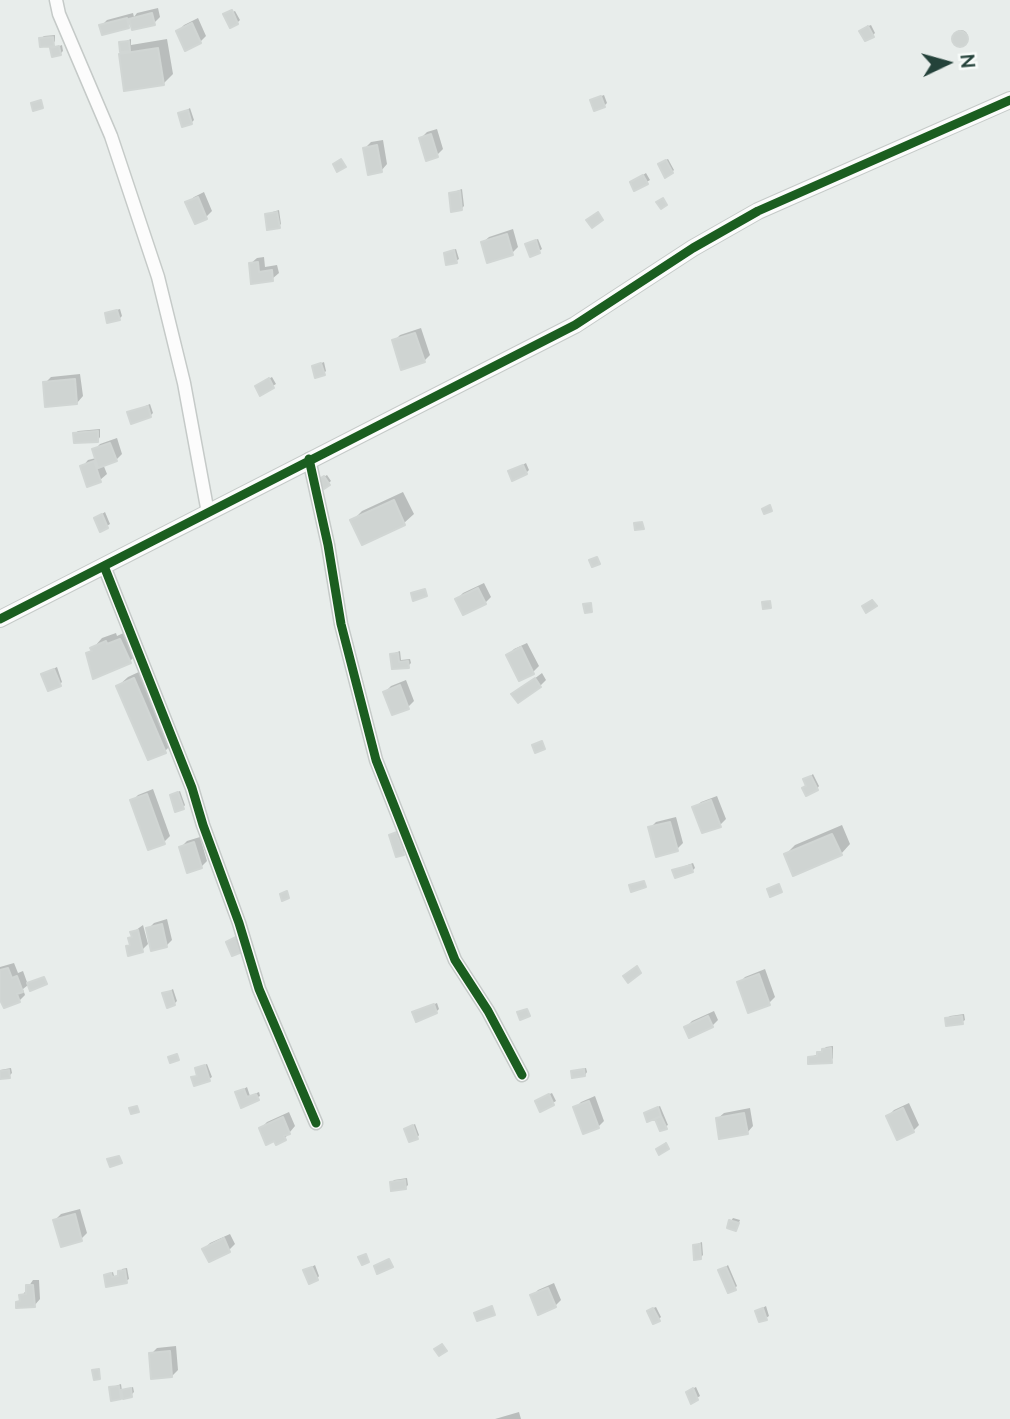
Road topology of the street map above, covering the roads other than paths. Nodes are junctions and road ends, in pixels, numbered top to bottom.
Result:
1 (56, 0) edge
2 (1010, 100) edge
3 (309, 459) junction
4 (208, 513) junction
5 (104, 566) junction
6 (0, 619) edge
7 (522, 1075) dead end
8 (316, 1123) dead end

1 - 4 street
2 - 3 street
3 - 4 street
3 - 7 street
4 - 5 street
5 - 6 street
5 - 8 street

